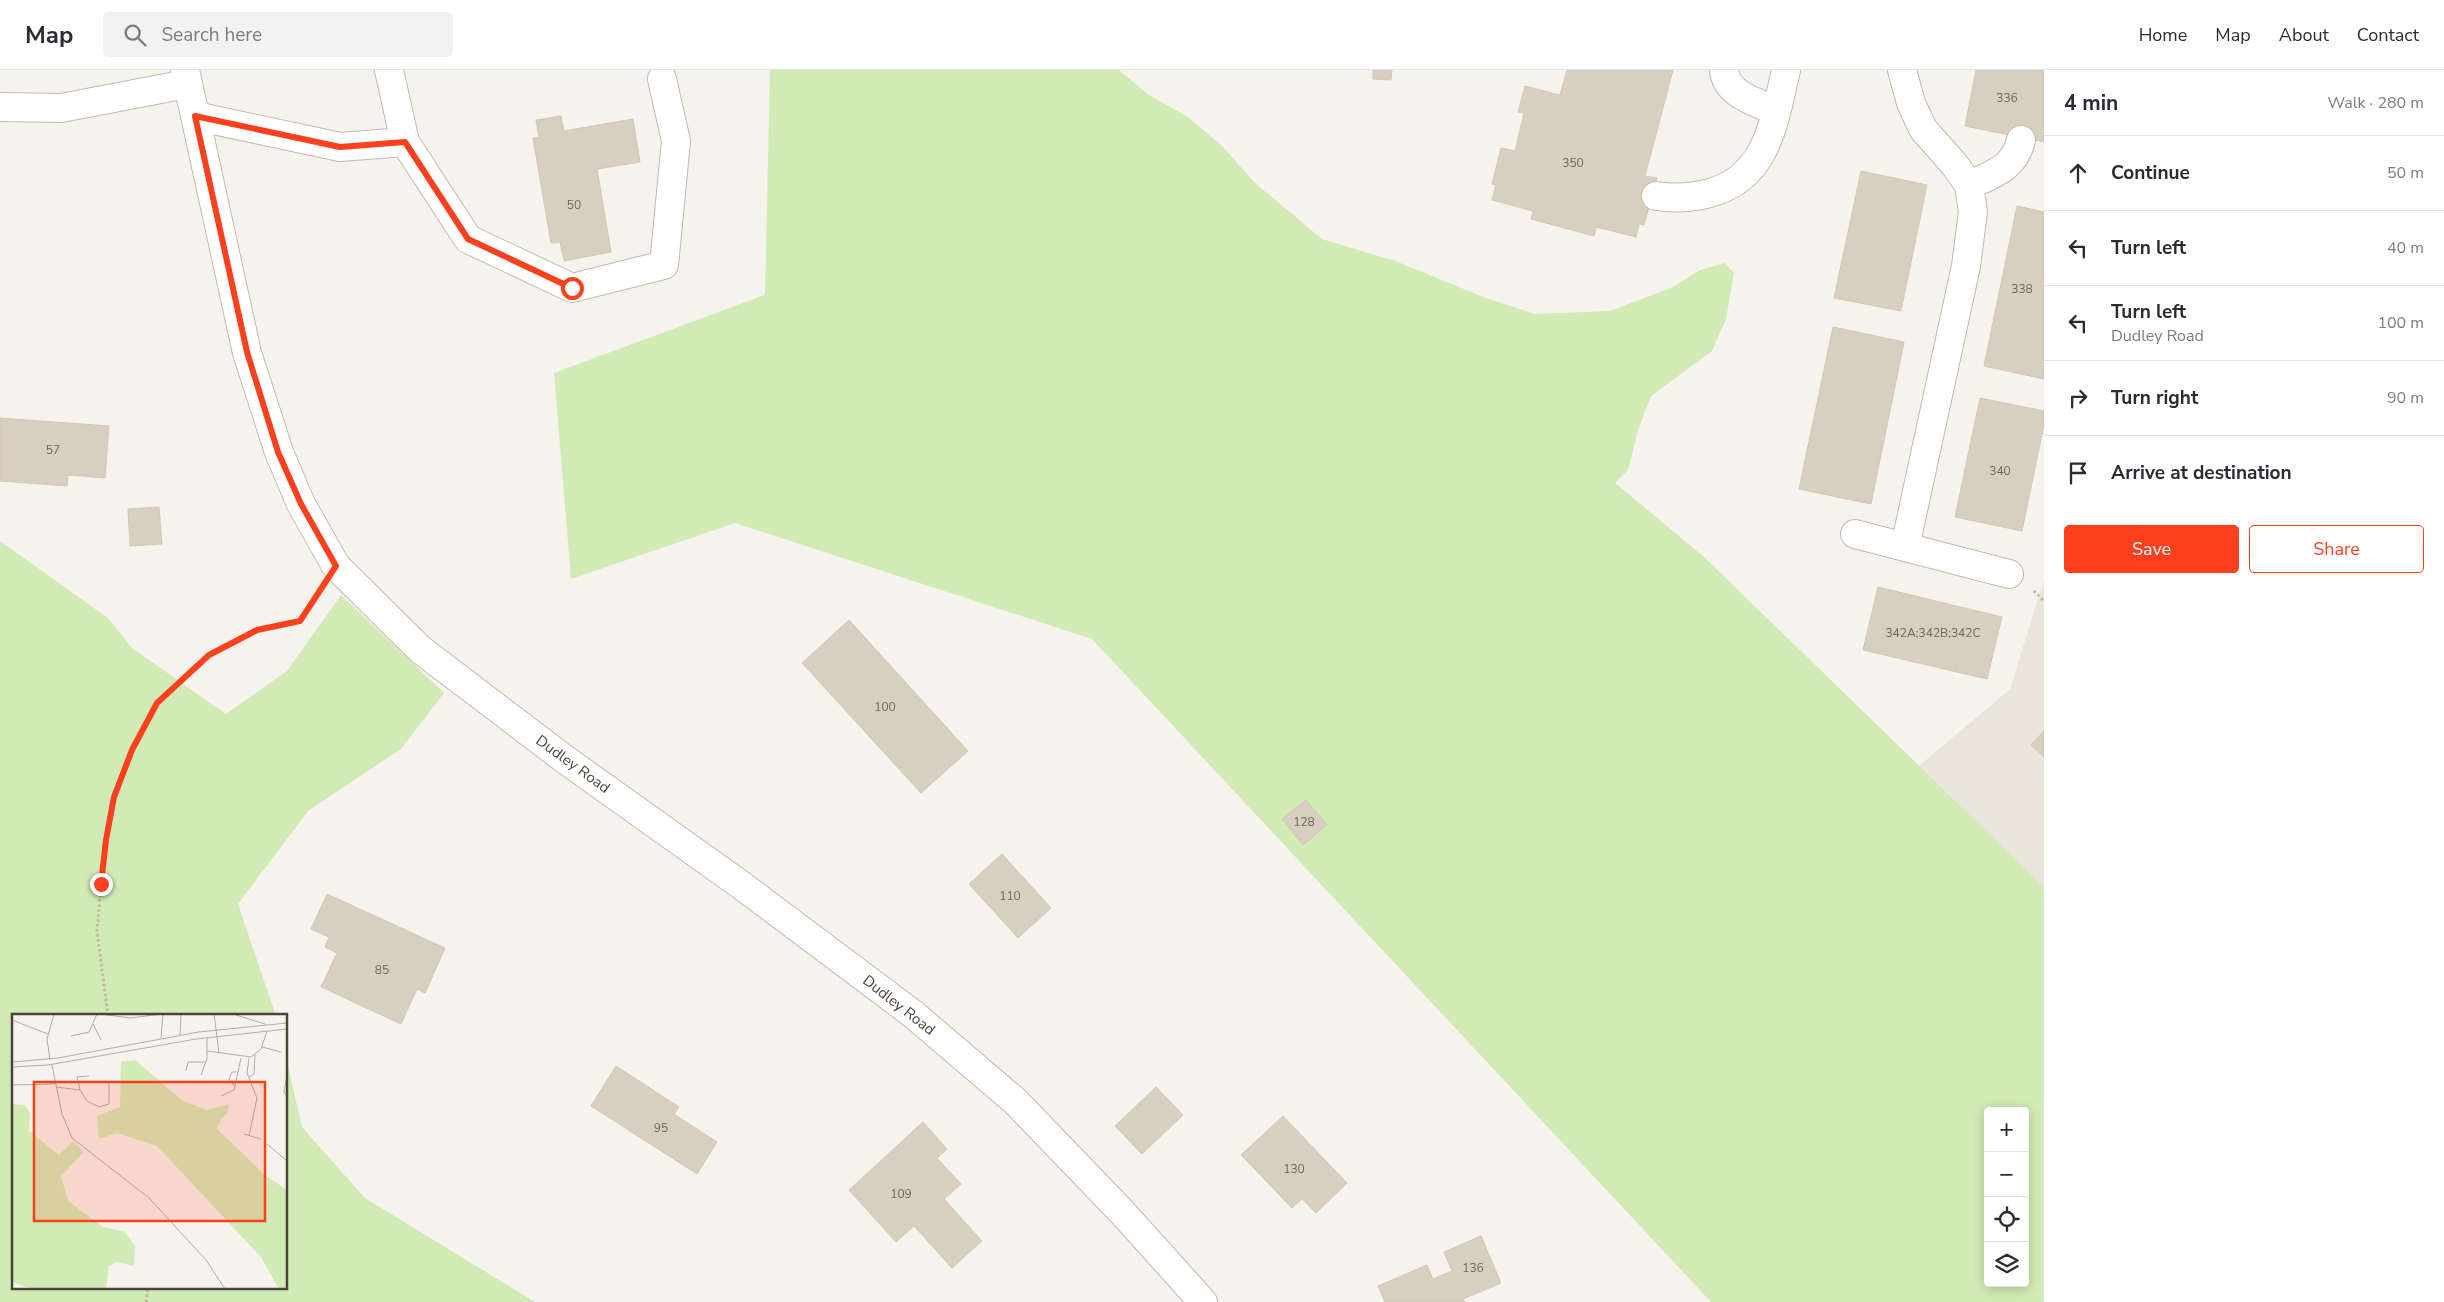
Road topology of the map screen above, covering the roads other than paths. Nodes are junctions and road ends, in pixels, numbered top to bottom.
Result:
1 (389, 70) edge
2 (1724, 70) edge
3 (1786, 70) edge
4 (1902, 70) edge
5 (186, 77) edge
6 (662, 79) dead end
7 (0, 107) edge
8 (1776, 111) junction
9 (195, 116) junction
10 (2021, 140) dead end
11 (405, 142) junction
12 (1969, 185) junction
13 (1656, 196) dead end
14 (1855, 534) dead end
15 (1906, 547) junction
16 (2009, 574) dead end
17 (1203, 1302) edge

1 - 11 street
2 - 8 street
3 - 8 street
4 - 12 street
5 - 7 street
5 - 9 street, Dudley Road
6 - 11 street
8 - 13 street
9 - 11 street
9 - 17 street, Dudley Road
10 - 12 street
12 - 15 street
14 - 15 street
15 - 16 street

